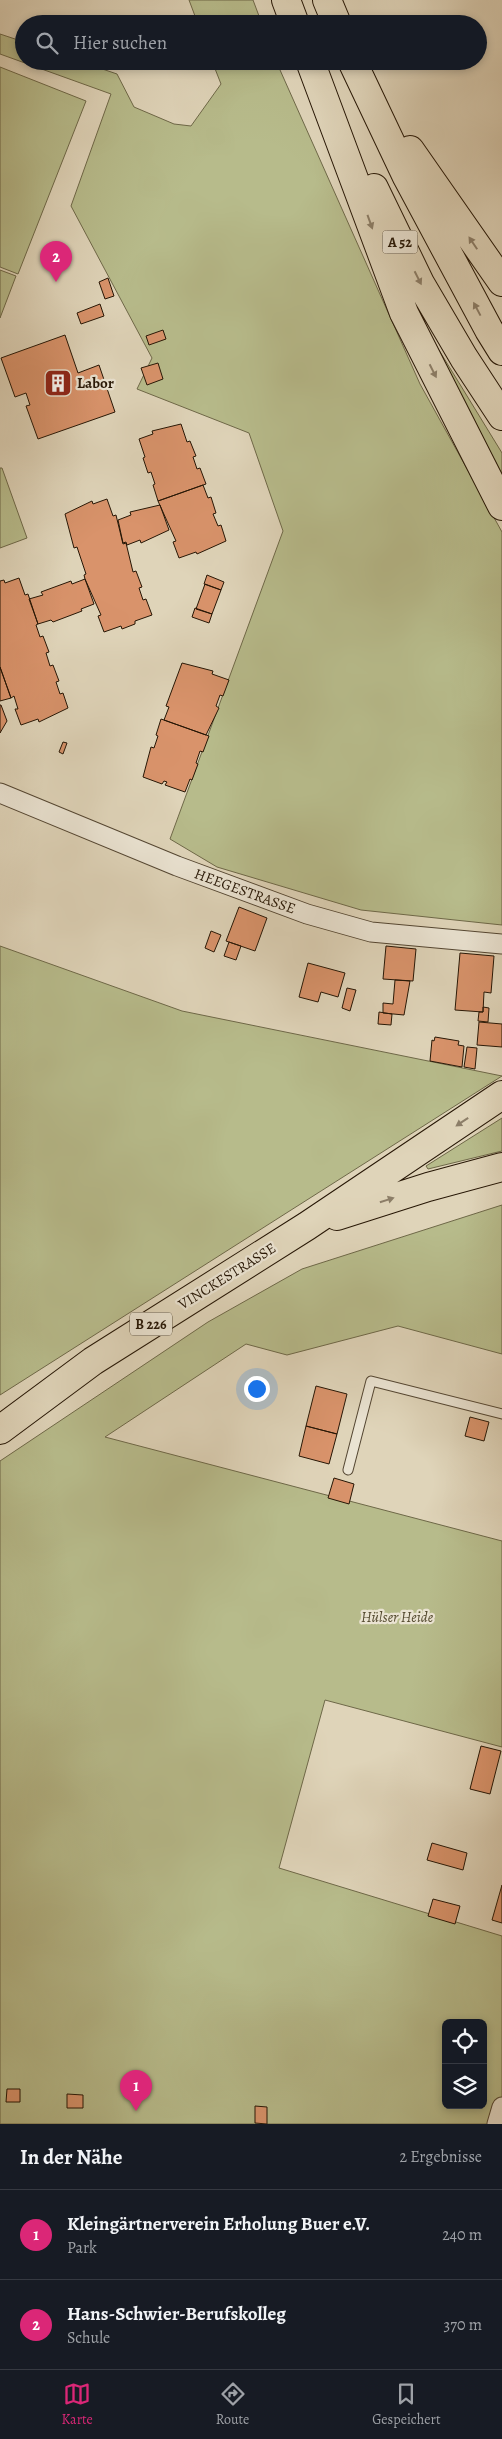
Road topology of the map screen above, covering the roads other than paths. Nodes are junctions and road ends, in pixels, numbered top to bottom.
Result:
1 (286, 0) edge
2 (327, 0) edge
3 (292, 15) edge
4 (333, 15) edge
5 (314, 70) edge
6 (315, 70) edge
7 (356, 70) edge
8 (357, 70) edge
9 (502, 282) edge
10 (502, 351) edge
11 (502, 416) edge
12 (502, 506) edge
13 (0, 794) edge
14 (502, 944) edge
15 (502, 1095) edge
16 (502, 1167) edge
17 (307, 1226) junction
18 (502, 1414) edge
19 (0, 1430) edge
20 (348, 1470) dead end
21 (502, 2107) edge
22 (497, 2124) edge

1 - 3 main road
2 - 4 main road
5 -> 12 main road
6 -> 11 main road, A 52
10 -> 7 main road, A 52
9 -> 8 main road
13 - 14 street, HEEGESTRASSE
15 -> 17 main road, VINCKESTRASSE / B 226
17 -> 16 main road, VINCKESTRASSE / B 226
17 - 19 main road, VINCKESTRASSE / B 226
18 - 20 lane
21 - 22 street

